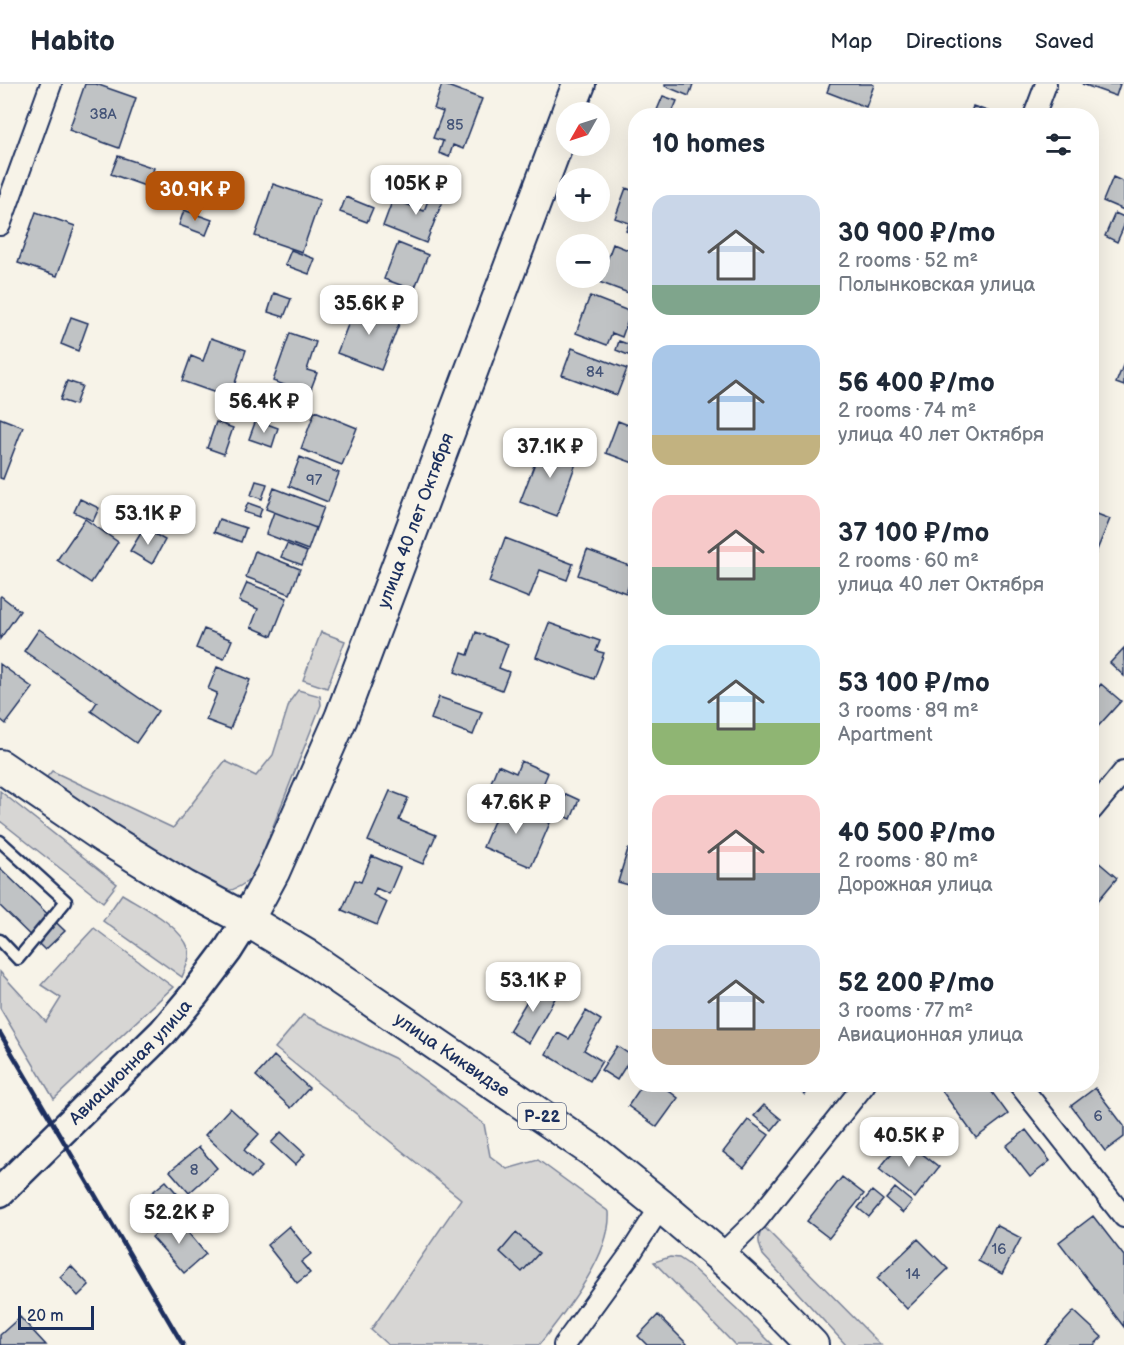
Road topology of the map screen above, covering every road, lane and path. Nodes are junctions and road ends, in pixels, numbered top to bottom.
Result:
1 (51, 84) edge
2 (579, 84) edge
3 (1046, 84) edge
4 (572, 102) edge
5 (1037, 108) edge
6 (556, 146) edge
7 (0, 225) edge
8 (0, 766) edge
9 (1123, 777) edge
10 (1099, 803) edge
11 (0, 841) edge
12 (247, 920) junction
13 (0, 940) edge
14 (859, 1092) edge
15 (1025, 1092) edge
16 (0, 1192) edge
17 (662, 1206) junction
18 (1124, 1217) edge
19 (720, 1256) junction
20 (564, 1345) edge
21 (812, 1345) edge

1 - 7 street
2 - 4 main road, улица 40 лет Октября
3 - 5 street
6 - 12 main road, улица 40 лет Октября
8 - 12 main road, улица Киквидзе
9 - 10 street
11 - 13 lane
12 - 16 main road, Авиационная улица
12 - 17 main road, улица Киквидзе / Р-22
14 - 19 street
15 - 18 street
17 - 19 main road, улица Киквидзе / Р-22
17 - 20 street
19 - 21 main road, улица Киквидзе / Р-22

